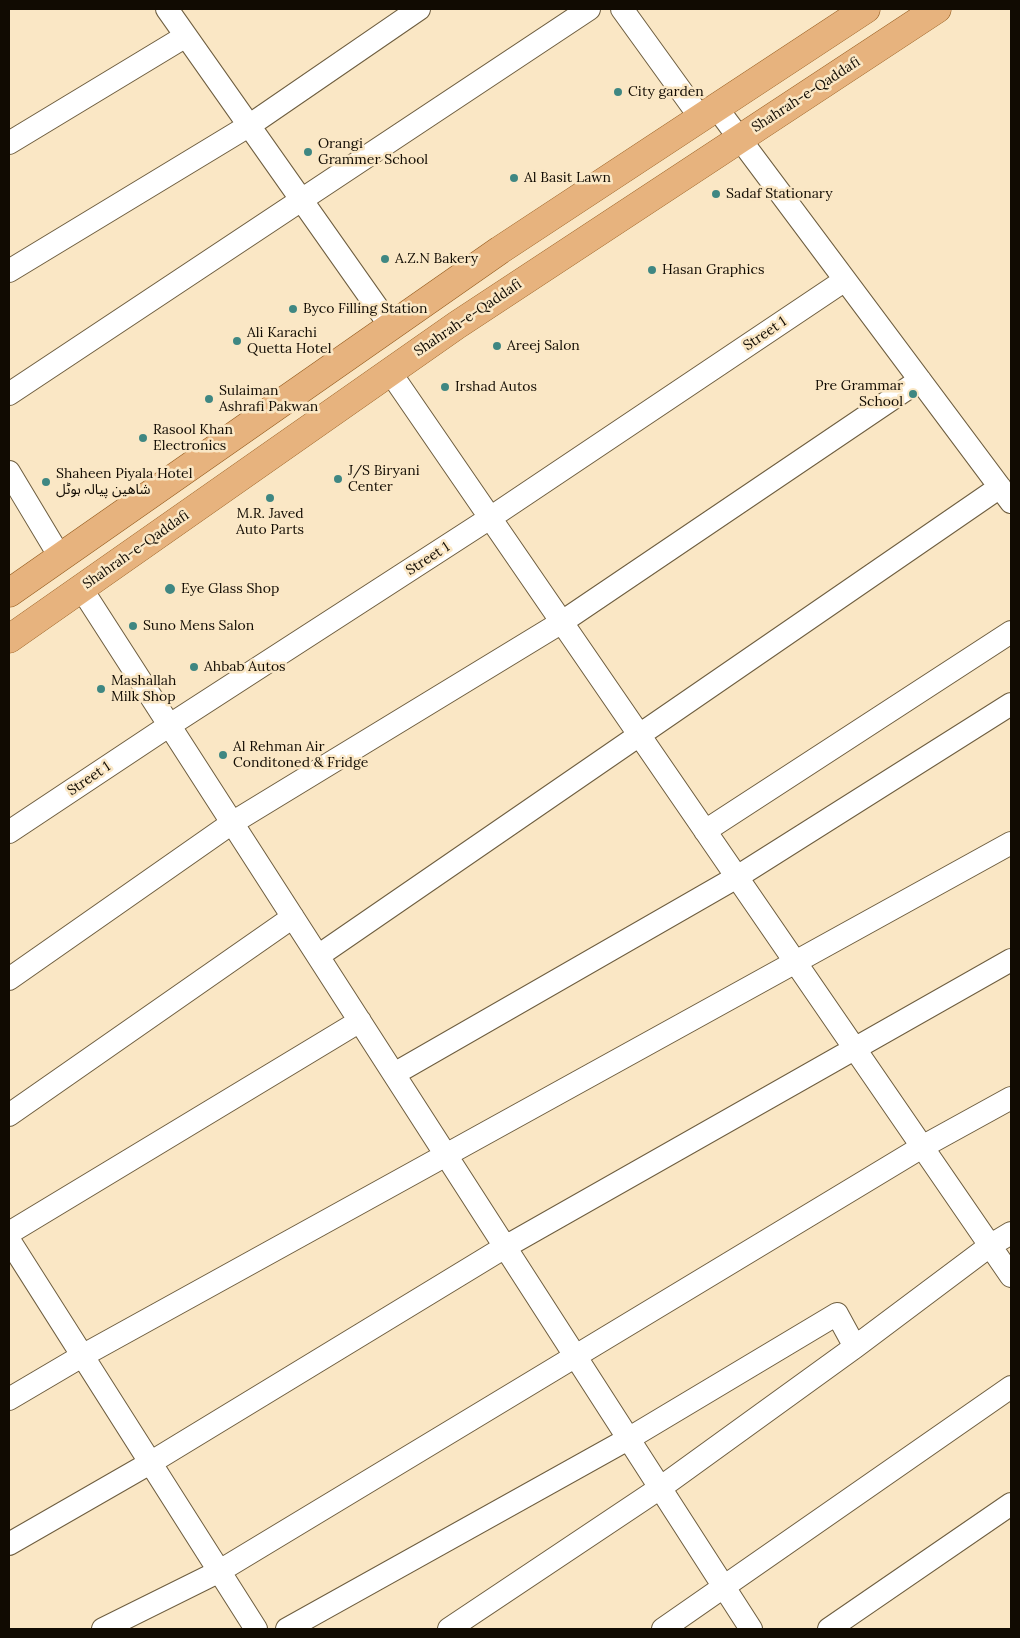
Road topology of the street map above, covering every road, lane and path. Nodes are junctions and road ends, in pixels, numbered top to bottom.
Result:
1 (167, 9) edge
2 (419, 9) edge
3 (588, 9) edge
4 (622, 9) edge
5 (866, 9) edge
6 (937, 9) edge
7 (186, 36) junction
8 (708, 112) junction
9 (250, 125) junction
10 (739, 139) junction
11 (9, 142) edge
12 (301, 199) junction
13 (9, 270) edge
14 (845, 280) junction
15 (391, 327) junction
16 (390, 372) junction
17 (920, 380) junction
18 (9, 394) edge
19 (9, 472) edge
20 (1006, 495) edge
21 (490, 518) junction
22 (60, 557) junction
23 (82, 588) junction
24 (9, 593) edge
25 (562, 622) junction
26 (1011, 632) edge
27 (9, 639) edge
28 (1011, 704) edge
29 (170, 725) junction
30 (639, 735) junction
31 (232, 823) junction
32 (705, 831) junction
33 (9, 832) edge
34 (1011, 842) edge
35 (737, 877) junction
36 (293, 917) junction
37 (318, 956) junction
38 (1011, 960) edge
39 (795, 962) junction
40 (9, 979) edge
41 (360, 1021) junction
42 (855, 1049) junction
43 (394, 1074) junction
44 (1011, 1098) edge
45 (9, 1115) edge
46 (922, 1147) junction
47 (446, 1155) junction
48 (9, 1233) edge
49 (1011, 1233) edge
50 (9, 1240) edge
51 (990, 1245) junction
52 (505, 1247) junction
53 (1011, 1276) edge
54 (856, 1347) junction
55 (82, 1356) junction
56 (575, 1356) junction
57 (1011, 1387) edge
58 (9, 1399) edge
59 (628, 1439) junction
60 (150, 1464) junction
61 (660, 1488) junction
62 (1011, 1504) edge
63 (9, 1544) edge
64 (218, 1572) junction
65 (724, 1587) junction
66 (103, 1629) edge
67 (256, 1629) edge
68 (287, 1629) edge
69 (448, 1629) edge
70 (663, 1629) edge
71 (751, 1629) edge
72 (829, 1629) edge

1 - 7 street
2 - 9 street
3 - 12 street
4 - 8 street
5 - 8 main road
6 - 10 main road, Shahrah-e-Qaddafi
7 - 9 street
7 - 11 street
8 - 10 street
8 - 15 main road
9 - 12 street
9 - 13 street
10 - 14 street
10 - 16 main road, Shahrah-e-Qaddafi
12 - 15 street
12 - 18 street
14 - 17 street
14 - 21 street, Street 1
15 - 22 main road
16 - 21 street
16 - 23 main road, Shahrah-e-Qaddafi
17 - 20 street
17 - 25 street
19 - 22 street
20 - 30 street
21 - 25 street
21 - 29 street, Street 1
22 - 24 main road
23 - 27 main road, Shahrah-e-Qaddafi
23 - 29 street
25 - 30 street
25 - 31 street
26 - 32 street
28 - 35 street
29 - 31 street
29 - 33 street, Street 1
30 - 32 street
30 - 37 street
31 - 36 street
31 - 40 street
32 - 35 street
34 - 39 street
35 - 39 street
35 - 43 street
36 - 37 street
36 - 45 street
37 - 41 street
38 - 42 street
39 - 42 street
39 - 47 street
41 - 43 street
41 - 48 street
42 - 46 street
42 - 52 street
43 - 47 street
44 - 46 street
46 - 51 street
46 - 56 street
47 - 52 street
47 - 55 street
49 - 51 street
50 - 55 street
51 - 53 street
51 - 54 street
52 - 56 street
52 - 60 street
54 - 59 street
54 - 61 street
55 - 58 street
55 - 60 street
56 - 59 street
56 - 64 street
57 - 65 street
59 - 61 street
59 - 68 street
60 - 63 street
60 - 64 street
61 - 65 street
61 - 69 street
62 - 72 street
64 - 66 street
64 - 67 street
65 - 70 street
65 - 71 street

